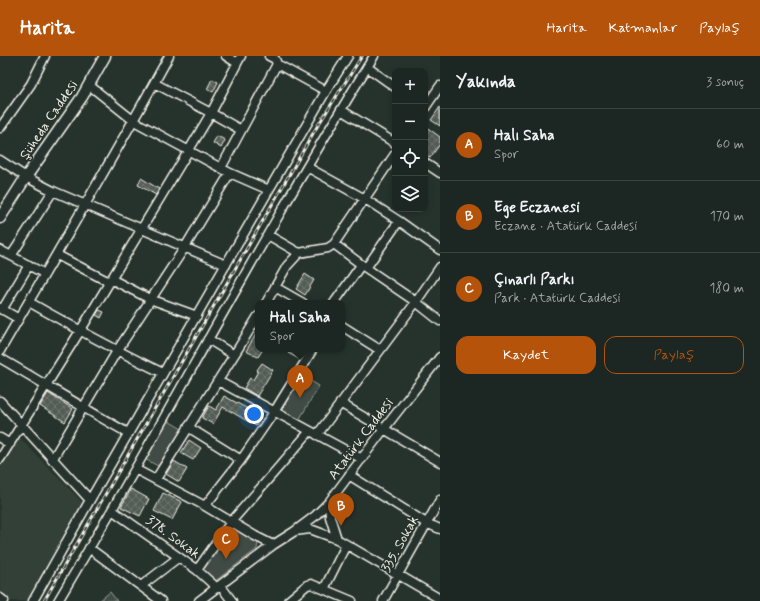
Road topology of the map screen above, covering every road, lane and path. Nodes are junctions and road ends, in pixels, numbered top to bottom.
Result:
1 (45, 56) edge
2 (105, 56) edge
3 (169, 56) edge
4 (226, 56) edge
5 (269, 56) edge
6 (348, 56) edge
7 (374, 56) edge
8 (239, 59) edge
9 (277, 64) junction
10 (367, 67) junction
11 (154, 83) junction
12 (89, 85) junction
13 (392, 85) edge
14 (440, 86) edge
15 (326, 91) junction
16 (428, 104) edge
17 (341, 110) junction
18 (211, 113) junction
19 (134, 121) junction
20 (0, 128) edge
21 (241, 130) junction
22 (392, 141) edge
23 (189, 150) junction
24 (392, 158) edge
25 (0, 160) edge
26 (440, 162) edge
27 (428, 165) edge
28 (307, 167) junction
29 (221, 168) junction
30 (438, 171) edge
31 (230, 173) junction
32 (26, 177) junction
33 (269, 190) junction
34 (53, 191) junction
35 (365, 199) junction
36 (86, 205) junction
37 (0, 218) edge
38 (399, 221) junction
39 (141, 229) junction
40 (268, 235) junction
41 (334, 244) junction
42 (185, 247) junction
43 (0, 250) edge
44 (440, 250) edge
45 (299, 253) junction
46 (57, 255) junction
47 (12, 256) junction
48 (226, 265) junction
49 (28, 266) junction
50 (364, 266) junction
51 (440, 267) edge
52 (45, 274) junction
53 (110, 281) junction
54 (275, 287) junction
55 (150, 299) junction
56 (268, 300) edge
57 (298, 300) edge
58 (336, 300) edge
59 (29, 302) junction
60 (416, 302) junction
61 (1, 309) edge
62 (196, 316) junction
63 (19, 319) junction
64 (255, 321) edge
65 (440, 321) edge
66 (345, 328) edge
67 (80, 331) junction
68 (208, 340) junction
69 (380, 350) junction
70 (0, 351) edge
71 (117, 351) junction
72 (311, 352) edge
73 (234, 355) junction
74 (440, 357) edge
75 (0, 358) edge
76 (163, 373) junction
77 (218, 381) junction
78 (46, 385) junction
79 (0, 401) edge
80 (340, 403) junction
81 (83, 408) junction
82 (274, 412) junction
83 (21, 425) junction
84 (188, 427) junction
85 (384, 429) junction
86 (314, 433) junction
87 (128, 434) junction
88 (0, 438) edge
89 (10, 444) junction
90 (0, 459) edge
91 (362, 459) junction
92 (52, 460) junction
93 (241, 460) junction
94 (440, 462) edge
95 (135, 469) junction
96 (349, 475) junction
97 (156, 479) junction
98 (90, 500) junction
99 (440, 500) edge
100 (328, 502) junction
101 (205, 506) junction
102 (112, 510) junction
103 (231, 522) junction
104 (426, 523) junction
105 (440, 529) edge
106 (295, 531) junction
107 (337, 539) junction
108 (273, 545) junction
109 (346, 545) junction
110 (89, 548) junction
111 (179, 557) junction
112 (197, 570) junction
113 (398, 574) junction
114 (141, 586) junction
115 (218, 587) junction
116 (324, 589) junction
117 (0, 598) edge
118 (440, 599) edge
119 (4, 601) edge
120 (33, 601) edge
121 (58, 601) edge
122 (161, 601) edge
123 (199, 601) edge
124 (232, 601) edge
125 (288, 601) edge
126 (352, 601) edge
127 (383, 601) edge

1 - 20 street
2 - 12 main road, Şüheda Caddesi
3 - 11 street
4 - 8 street
5 - 9 street
6 - 15 street
7 - 10 street
8 - 18 street
9 - 15 street
9 - 21 street
10 - 13 street
10 - 17 street
11 - 18 street
11 - 19 street
12 - 19 street
12 - 32 main road, Şüheda Caddesi
14 - 16 street
15 - 33 street
17 - 22 street
17 - 28 street
18 - 21 street
18 - 23 street
19 - 23 street
19 - 36 street
21 - 29 street
23 - 29 street
23 - 39 street
24 - 35 street
25 - 32 street
26 - 30 street
27 - 30 street
28 - 35 street
28 - 40 street
29 - 31 street
31 - 33 street
31 - 42 street
32 - 34 street
32 - 37 main road, Şüheda Caddesi
33 - 48 street
34 - 36 street
34 - 47 street
35 - 38 street
35 - 41 street
36 - 39 street
36 - 46 street
38 - 44 street
38 - 50 street
39 - 42 street
39 - 53 street
40 - 45 street
40 - 68 street
41 - 45 street
41 - 50 street
42 - 48 street
42 - 55 street
43 - 47 street
45 - 54 street
46 - 52 street
46 - 53 street
47 - 49 street
48 - 62 street
49 - 52 street
49 - 61 street
50 - 58 street
50 - 60 street
51 - 60 street
52 - 59 street
53 - 55 street
53 - 67 street
54 - 56 street
54 - 57 street
55 - 62 street
55 - 71 street
59 - 63 street
59 - 67 street
60 - 65 street
60 - 69 street
61 - 63 street
62 - 76 street
63 - 70 street
64 - 73 street
66 - 69 street
67 - 71 street
67 - 78 street
68 - 73 street
68 - 95 street
69 - 80 street
71 - 76 street
71 - 81 street
72 - 82 street
73 - 77 street
74 - 85 street, Atatürk Caddesi
75 - 78 street
76 - 87 street
77 - 82 street
77 - 84 street
78 - 81 street
78 - 83 street
79 - 83 street
80 - 85 street
80 - 86 street
81 - 87 street
81 - 92 street
82 - 86 street
82 - 93 street
83 - 89 street
83 - 92 street
84 - 93 street
84 - 97 street
85 - 91 street, Atatürk Caddesi
85 - 94 street
86 - 91 street
86 - 103 street
87 - 98 street
88 - 89 street
89 - 90 street
91 - 96 street, Atatürk Caddesi
92 - 98 street
93 - 101 street
95 - 97 street
95 - 102 street
96 - 100 street, Atatürk Caddesi
96 - 104 street
97 - 101 street
98 - 120 street
99 - 104 street, 335. Sokak
100 - 106 street, Atatürk Caddesi
100 - 107 street
101 - 103 street
102 - 110 street
102 - 111 street, 378. Sokak
103 - 108 street
103 - 112 street
104 - 105 street
104 - 113 street, 335. Sokak
106 - 107 street
106 - 108 street, Atatürk Caddesi
107 - 109 street
108 - 115 street, Atatürk Caddesi
109 - 113 street
109 - 116 street
110 - 114 street
110 - 121 street
111 - 112 street, 378. Sokak
111 - 114 street
112 - 115 street, 378. Sokak
113 - 118 street
113 - 127 street, 335. Sokak
114 - 122 street
115 - 123 street, Atatürk Caddesi
115 - 124 street, 378. Sokak
116 - 125 street
116 - 126 street
117 - 119 street

